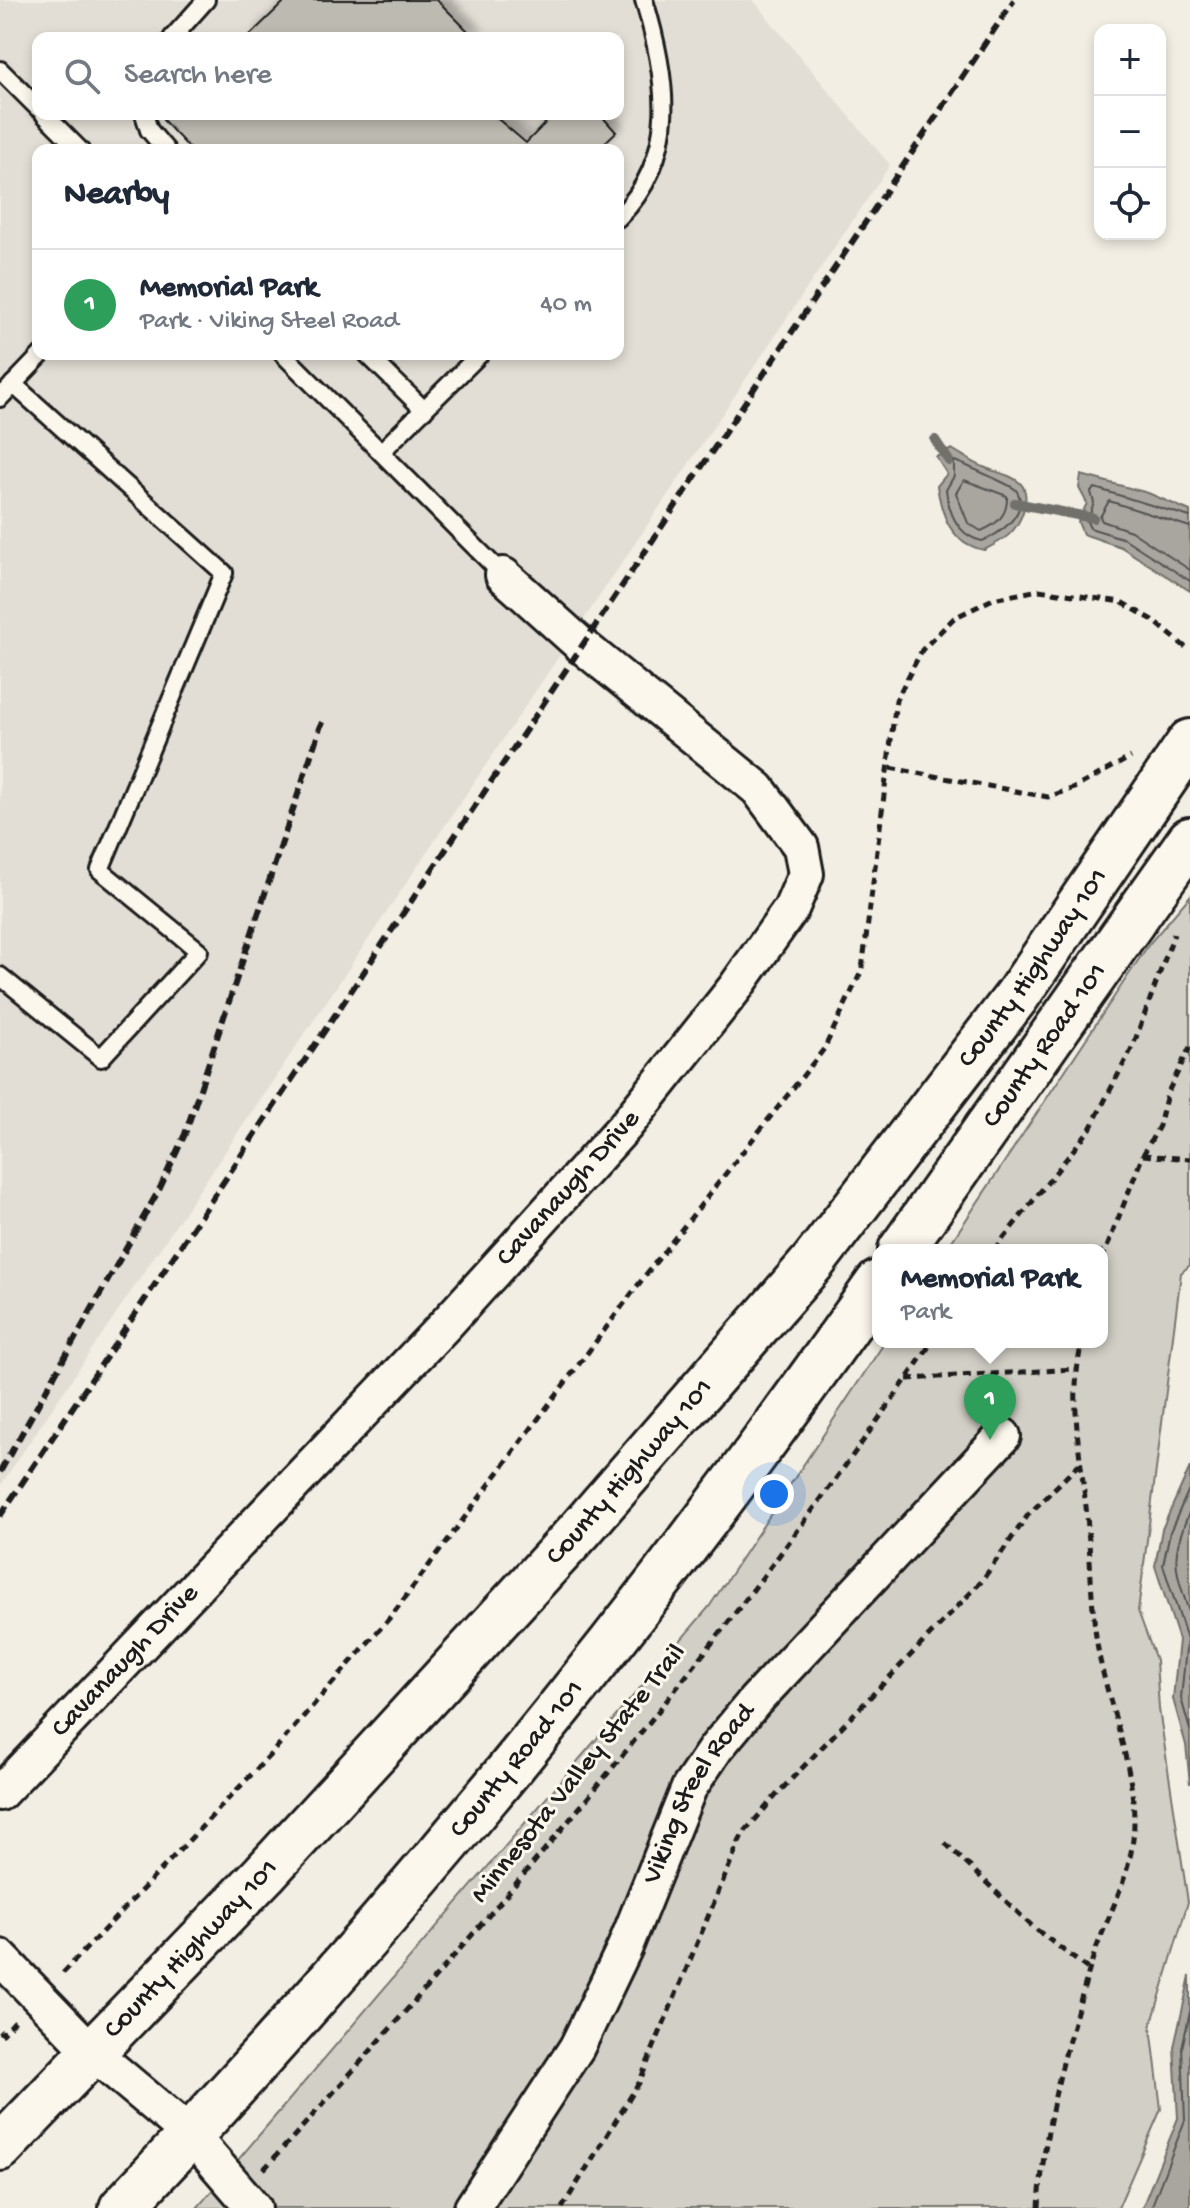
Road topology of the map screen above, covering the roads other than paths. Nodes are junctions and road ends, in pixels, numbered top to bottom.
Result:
1 (206, 0) edge
2 (644, 0) edge
3 (177, 32) edge
4 (0, 70) edge
5 (32, 102) edge
6 (50, 120) edge
7 (146, 120) edge
8 (74, 144) edge
9 (161, 144) edge
10 (624, 210) edge
11 (36, 360) edge
12 (289, 360) edge
13 (373, 360) edge
14 (474, 360) edge
15 (13, 384) junction
16 (0, 398) edge
17 (424, 410) junction
18 (381, 452) junction
19 (503, 575) joint
20 (1169, 751) edge
21 (1190, 840) edge
22 (0, 976) edge
23 (905, 1244) edge
24 (872, 1291) edge
25 (1003, 1436) dead end
26 (0, 1793) edge
27 (0, 1957) edge
28 (92, 2052) junction
29 (191, 2135) junction
30 (0, 2148) edge
31 (248, 2201) edge
32 (122, 2208) edge
33 (472, 2208) edge

1 - 3 lane
2 - 10 lane
4 - 5 lane
6 - 8 lane
7 - 9 lane
11 - 15 lane
12 - 18 lane
13 - 17 lane
14 - 17 lane
15 - 16 lane
15 - 22 lane
17 - 18 lane
18 - 19 lane
19 - 26 street, Cavanaugh Drive
20 - 28 main road, County Highway 101
21 - 23 main road, County Road 101
24 - 29 main road, County Road 101
25 - 33 street, Viking Steel Road
27 - 28 street
28 - 29 street
28 - 30 main road, County Highway 101
29 - 31 street
29 - 32 main road, County Road 101

